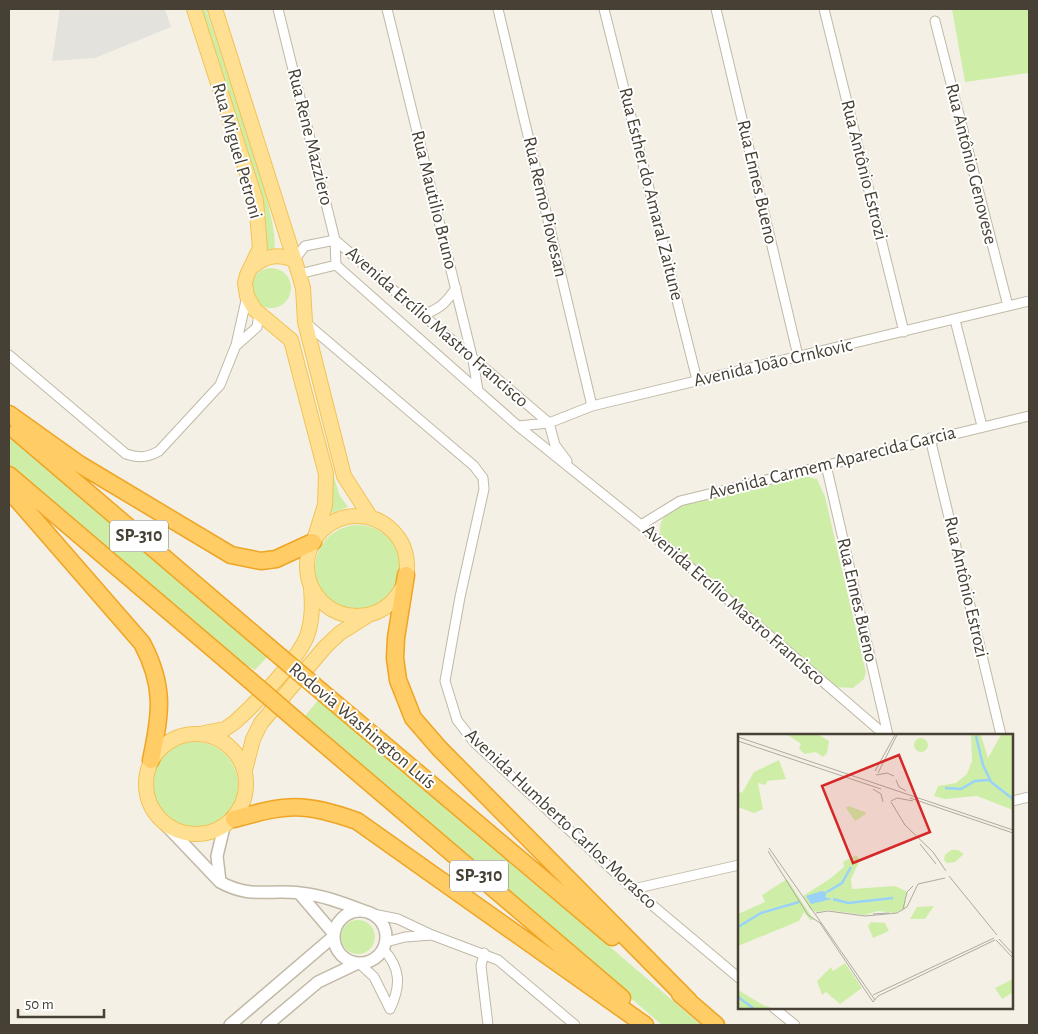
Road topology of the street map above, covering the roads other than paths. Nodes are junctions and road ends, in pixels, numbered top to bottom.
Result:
1 (194, 9) edge
2 (215, 9) edge
3 (278, 9) edge
4 (387, 9) edge
5 (498, 9) edge
6 (604, 9) edge
7 (716, 9) edge
8 (824, 9) edge
9 (935, 21) dead end
10 (335, 240) junction
11 (294, 260) junction
12 (336, 265) junction
13 (252, 266) junction
14 (300, 274) junction
15 (456, 288) junction
16 (247, 296) junction
17 (1029, 301) edge
18 (1008, 306) junction
19 (259, 314) junction
20 (421, 315) junction
21 (955, 320) junction
22 (305, 322) junction
23 (278, 330) junction
24 (904, 332) junction
25 (236, 345) junction
26 (9, 355) edge
27 (798, 356) junction
28 (473, 360) junction
29 (697, 380) junction
30 (478, 391) junction
31 (592, 406) junction
32 (9, 414) edge
33 (1029, 416) edge
34 (549, 423) junction
35 (9, 424) edge
36 (518, 426) junction
37 (982, 426) junction
38 (930, 438) junction
39 (826, 465) junction
40 (9, 475) edge
41 (580, 478) junction
42 (9, 490) edge
43 (371, 518) junction
44 (641, 525) junction
45 (314, 540) junction
46 (406, 575) junction
47 (310, 586) junction
48 (367, 616) junction
49 (202, 734) junction
50 (886, 734) edge
51 (887, 734) edge
52 (1001, 734) edge
53 (152, 760) junction
54 (245, 770) junction
55 (1029, 797) edge
56 (1013, 801) edge
57 (160, 819) junction
58 (229, 823) junction
59 (738, 864) edge
60 (220, 882) junction
61 (633, 889) junction
62 (299, 893) junction
63 (368, 913) junction
64 (334, 935) junction
65 (432, 935) junction
66 (385, 945) junction
67 (484, 953) junction
68 (358, 963) junction
69 (738, 977) edge
70 (689, 1001) junction
71 (775, 1009) edge
72 (230, 1025) edge
73 (267, 1025) edge
74 (488, 1025) edge
75 (576, 1025) edge
76 (645, 1025) edge
77 (654, 1025) edge
78 (716, 1025) edge
79 (795, 1025) edge

1 - 13 main road, Rua Miguel Petroni
2 - 11 main road, Rua Miguel Petroni
3 - 10 street, Rua Rene Mazziero
4 - 15 street, Rua Mautilio Bruno
5 - 31 street, Rua Remo Piovesan
6 - 29 street, Rua Esther do Amaral Zaitune
7 - 27 street, Rua Ennes Bueno
8 - 24 street, Rua Antônio Estrozi
9 - 18 street, Rua Antônio Genovese
10 - 11 street, Avenida Ercílio Mastro Francisco
10 - 12 street, Rua Rene Mazziero
10 - 20 street, Avenida Ercílio Mastro Francisco
11 - 13 main road
11 - 14 main road, Rua Miguel Petroni
12 - 14 street, Avenida Ercílio Mastro Francisco
12 - 30 street, Avenida Ercílio Mastro Francisco
13 - 16 main road, Rua Miguel Petroni
14 - 22 main road, Rua Miguel Petroni
15 - 20 street
15 - 28 street, Rua Mautilio Bruno
16 - 19 main road
16 - 25 street
17 - 18 street, Avenida João Crnkovic
18 - 21 street, Avenida João Crnkovic
19 - 23 main road
19 - 25 street
20 - 28 street, Avenida Ercílio Mastro Francisco
21 - 24 street, Avenida João Crnkovic
21 - 37 street
22 - 23 main road
22 - 43 main road, Rua Miguel Petroni
22 - 61 street, Avenida Humberto Carlos Morasco
23 - 45 main road
24 - 27 street, Avenida João Crnkovic
25 - 26 street
27 - 29 street, Avenida João Crnkovic
28 - 30 street, Rua Mautilio Bruno
28 - 34 street, Avenida Ercílio Mastro Francisco
29 - 31 street, Avenida João Crnkovic
30 - 36 street, Avenida Ercílio Mastro Francisco
31 - 34 street, Avenida João Crnkovic
32 - 45 highway
33 - 37 street, Avenida Carmem Aparecida Garcia
34 - 36 street, Avenida João Crnkovic
34 - 41 street, Avenida Ercílio Mastro Francisco
35 - 70 highway, Rodovia Washington Luís / SP-310, bridge
36 - 41 street, Avenida Ercílio Mastro Francisco
37 - 38 street, Avenida Carmem Aparecida Garcia
38 - 39 street, Avenida Carmem Aparecida Garcia
38 - 52 street, Rua Antônio Estrozi
39 - 44 street, Avenida Carmem Aparecida Garcia
39 - 51 street, Rua Ennes Bueno
40 - 77 highway, Rodovia Washington Luís / SP-310, bridge
41 - 44 street, Avenida Ercílio Mastro Francisco
42 - 53 highway
43 - 45 main road
43 - 46 main road
44 - 50 street, Avenida Ercílio Mastro Francisco
45 - 47 main road
46 - 48 main road
46 - 70 highway
47 - 48 main road
47 - 49 main road
48 - 54 main road
49 - 53 main road
49 - 54 main road
53 - 57 main road
54 - 58 main road
55 - 56 street
57 - 58 main road
57 - 60 street
58 - 60 street
58 - 76 highway
59 - 61 street
60 - 62 street
61 - 69 street, Avenida Humberto Carlos Morasco
62 - 63 street
62 - 64 street
63 - 64 street
63 - 65 street
63 - 66 street
64 - 68 street
64 - 72 street
65 - 66 street
65 - 67 street
66 - 68 street
66 - 68 street
67 - 74 street
67 - 75 street
68 - 73 street
70 - 78 highway, Rodovia Washington Luís / SP-310
71 - 79 street

